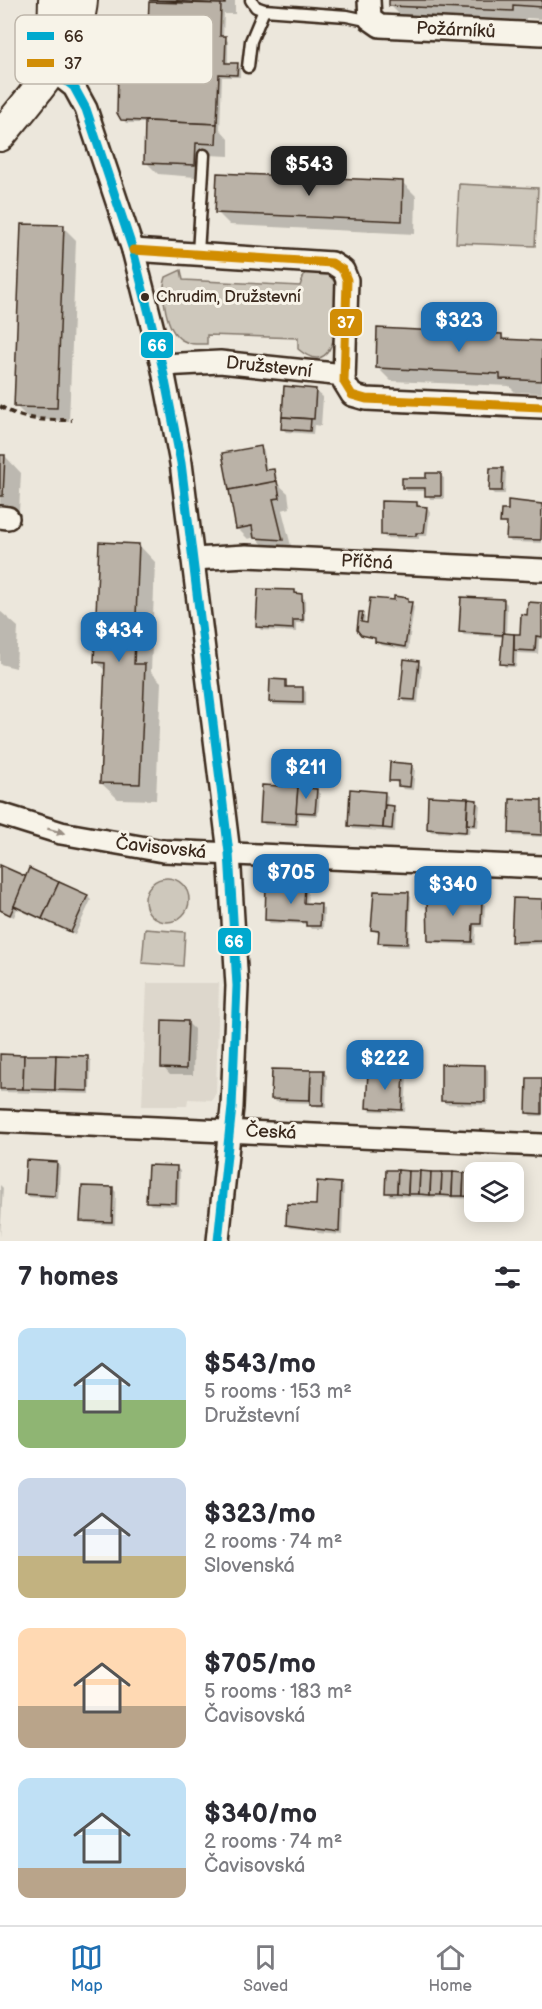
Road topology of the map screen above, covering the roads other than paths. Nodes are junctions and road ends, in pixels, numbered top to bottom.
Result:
1 (54, 0) edge
2 (82, 0) edge
3 (251, 0) edge
4 (264, 10) junction
5 (370, 10) edge
6 (53, 15) edge
7 (79, 15) edge
8 (542, 34) edge
9 (248, 67) dead end
10 (40, 84) edge
11 (70, 84) edge
12 (0, 136) edge
13 (204, 155) dead end
14 (133, 250) junction
15 (198, 253) junction
16 (162, 365) junction
17 (344, 375) junction
18 (542, 407) edge
19 (193, 559) junction
20 (542, 570) edge
21 (0, 814) edge
22 (229, 853) junction
23 (542, 867) edge
24 (0, 1121) edge
25 (230, 1130) junction
26 (542, 1145) edge
27 (218, 1241) edge

1 - 6 main road
2 - 7 main road
3 - 4 lane
4 - 5 lane, Požárníků
4 - 9 lane
5 - 8 street, Požárníků
10 - 12 main road
11 - 14 street
13 - 15 lane
14 - 15 street
14 - 16 street
15 - 17 street
16 - 17 street, Družstevní
16 - 19 street
17 - 18 street
19 - 20 street, Příčná
19 - 22 street
21 -> 22 street, Čavisovská
22 - 23 street, Čavisovská
22 - 25 street
24 - 25 street, Česká
25 - 26 street, Česká
25 - 27 street

